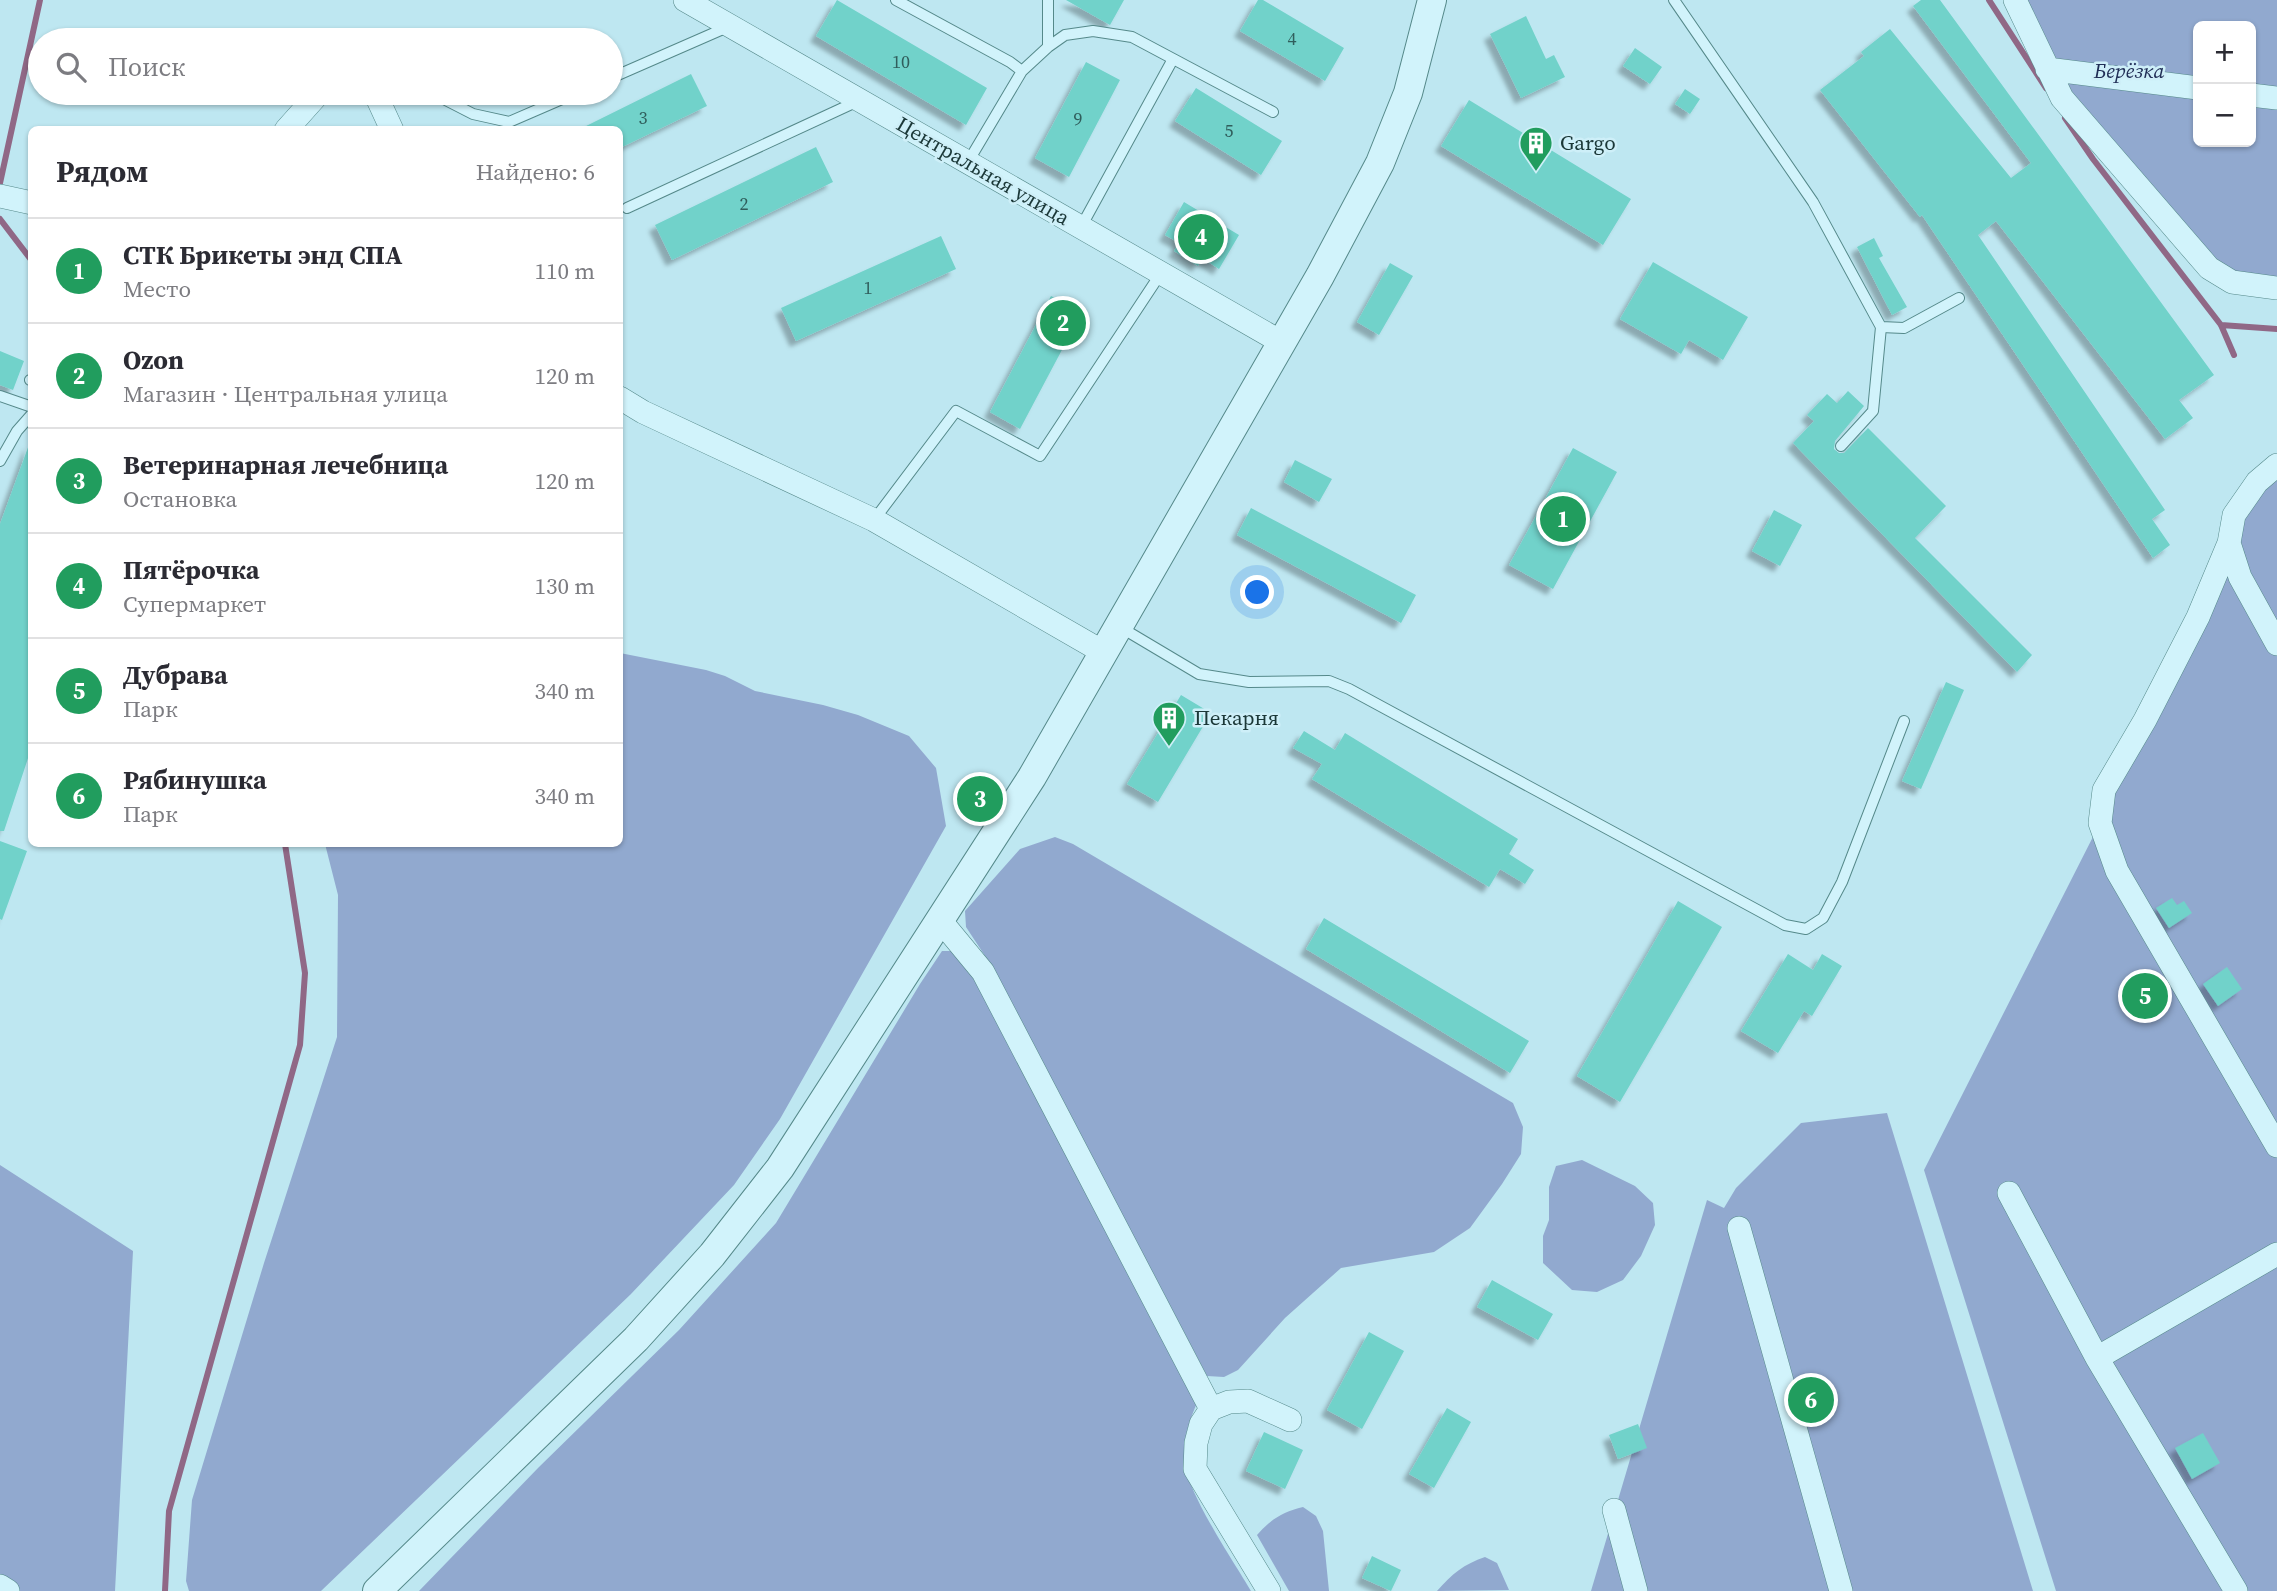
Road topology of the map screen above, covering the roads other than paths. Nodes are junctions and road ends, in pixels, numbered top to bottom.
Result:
1 (685, 0) edge
2 (896, 0) edge
3 (1048, 0) edge
4 (1432, 0) edge
5 (1674, 0) edge
6 (2015, 0) edge
7 (731, 26) junction
8 (1048, 47) junction
9 (1172, 59) junction
10 (2048, 69) junction
11 (1023, 71) junction
12 (623, 73) edge
13 (2193, 87) edge
14 (2256, 96) edge
15 (2277, 98) edge
16 (860, 100) junction
17 (308, 105) edge
18 (381, 105) edge
19 (455, 105) edge
20 (548, 105) edge
21 (1273, 112) dead end
22 (290, 126) edge
23 (390, 126) edge
24 (968, 162) junction
25 (3, 197) edge
26 (28, 202) edge
27 (627, 208) dead end
28 (1081, 227) junction
29 (1161, 273) junction
30 (2277, 288) edge
31 (1959, 298) dead end
32 (1881, 327) junction
33 (1281, 342) junction
34 (0, 396) edge
35 (623, 400) edge
36 (28, 406) edge
37 (28, 419) edge
38 (1841, 446) dead end
39 (0, 461) edge
40 (2277, 465) edge
41 (874, 520) junction
42 (2229, 543) junction
43 (1118, 626) junction
44 (2277, 644) edge
45 (1104, 652) junction
46 (1905, 721) dead end
47 (940, 920) junction
48 (2277, 1146) edge
49 (2008, 1193) dead end
50 (1739, 1227) dead end
51 (2277, 1254) edge
52 (2097, 1358) junction
53 (1212, 1409) junction
54 (1290, 1420) dead end
55 (1614, 1510) dead end
56 (0, 1586) edge
57 (8, 1591) edge
58 (377, 1591) edge
59 (1269, 1591) edge
60 (1636, 1591) edge
61 (1841, 1591) edge
62 (2236, 1591) edge

1 - 7 street, Центральная улица
2 - 11 lane
3 - 8 lane
4 - 33 street
5 - 32 lane
6 - 10 street
7 - 12 lane
7 - 16 street, Центральная улица
8 - 9 lane
8 - 11 lane
9 - 21 lane
9 - 28 lane
10 - 13 street
10 - 30 street
11 - 24 lane
14 - 15 street
16 - 24 street, Центральная улица
16 - 27 lane
17 - 22 street
18 - 23 street
19 - 20 lane
24 - 28 street, Центральная улица
25 - 26 street
28 - 29 street, Центральная улица
29 - 33 street, Центральная улица
29 - 41 lane
31 - 32 lane
32 - 38 lane
33 - 43 street
34 - 36 lane
35 - 41 street
37 - 39 lane
40 - 42 street
41 - 45 street
42 - 44 street
42 - 48 street
43 - 45 street
43 - 46 lane
45 - 47 street
47 - 53 street
47 - 58 street
49 - 52 street
50 - 61 street
51 - 52 street
52 - 62 street
53 - 54 street
53 - 59 street
55 - 60 street
56 - 57 street

